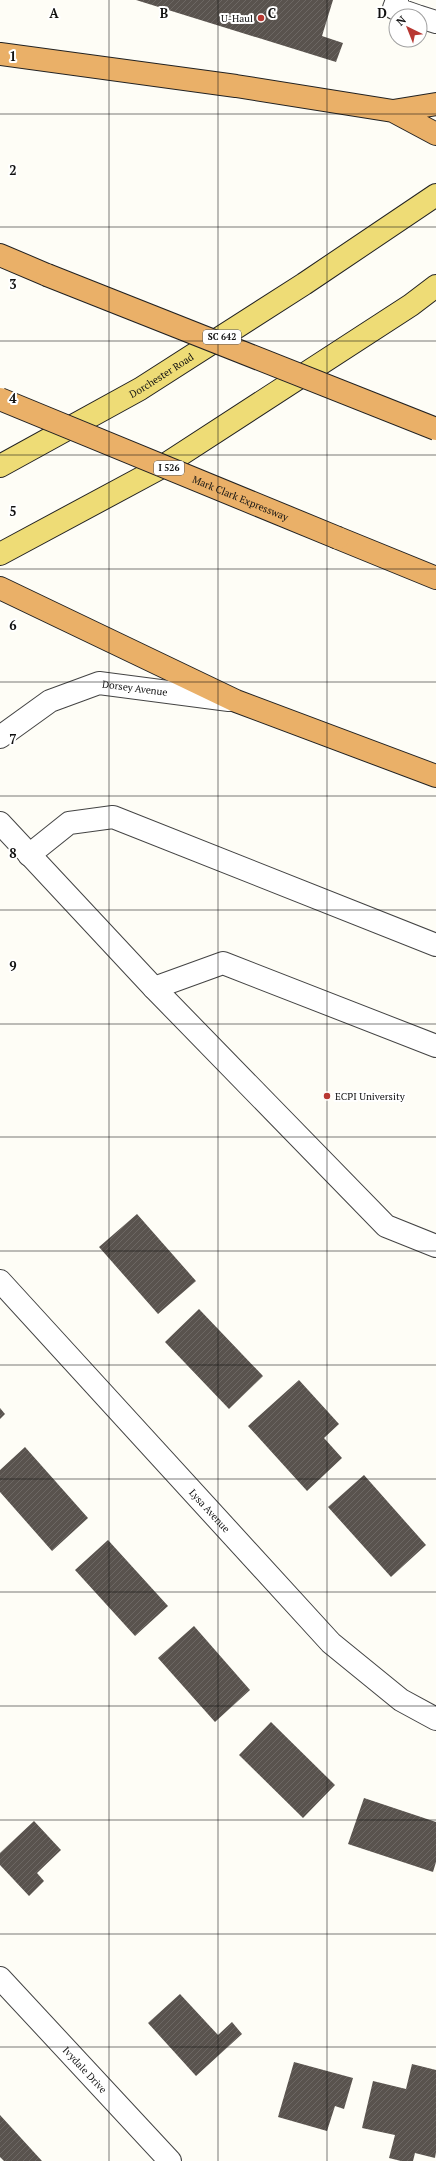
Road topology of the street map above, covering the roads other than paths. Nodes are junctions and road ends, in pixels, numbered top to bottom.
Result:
1 (0, 54) edge
2 (436, 104) edge
3 (393, 111) junction
4 (436, 134) edge
5 (436, 195) edge
6 (0, 255) edge
7 (436, 286) edge
8 (0, 399) edge
9 (436, 429) edge
10 (0, 466) edge
11 (0, 554) edge
12 (436, 578) edge
13 (0, 588) edge
14 (236, 701) junction
15 (4, 734) edge
16 (436, 776) edge
17 (0, 823) edge
18 (29, 854) junction
19 (436, 945) edge
20 (154, 988) junction
21 (436, 1046) edge
22 (436, 1246) edge
23 (0, 1282) edge
24 (436, 1719) edge
25 (0, 1978) edge
26 (170, 2161) edge

1 - 3 highway
2 - 3 highway
3 - 4 highway
5 - 10 main road, Dorchester Road / SC 642
6 - 9 highway, bridge
7 - 11 main road
8 - 12 highway, Mark Clark Expressway / I 526, bridge
13 - 14 highway
14 - 15 street, Dorsey Avenue
14 - 16 highway
17 - 18 street
18 - 19 street
18 - 20 street
20 - 21 street
20 - 22 street
23 - 24 street, Lysa Avenue
25 - 26 street, Ivydale Drive

